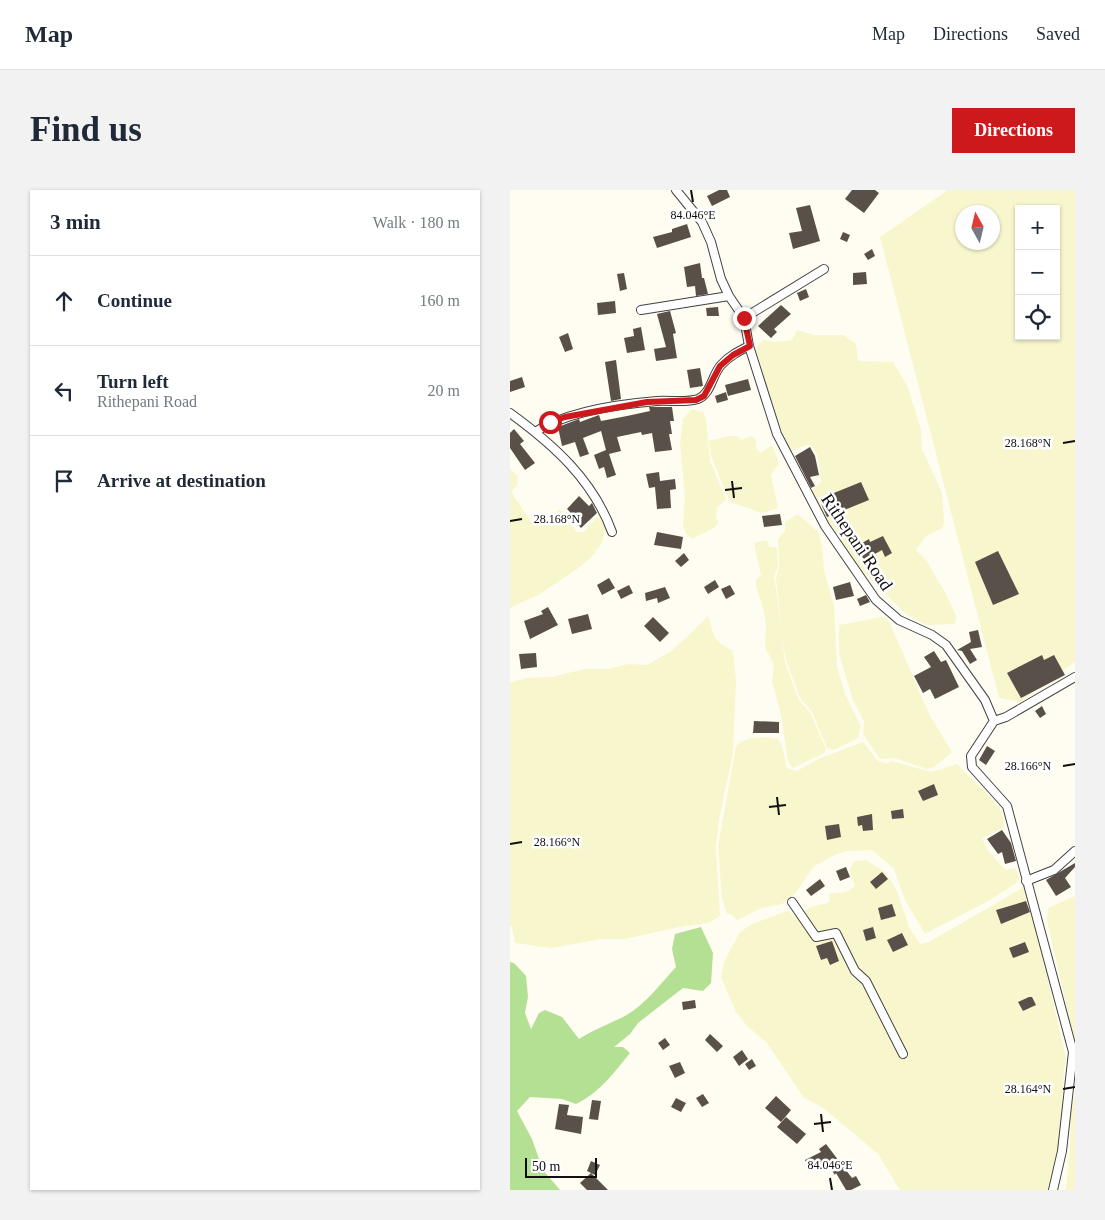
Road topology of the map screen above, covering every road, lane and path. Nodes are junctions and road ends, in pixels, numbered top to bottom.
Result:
1 (676, 190) edge
2 (824, 269) dead end
3 (729, 296) junction
4 (641, 310) dead end
5 (744, 318) junction
6 (750, 346) junction
7 (510, 413) edge
8 (536, 432) junction
9 (612, 532) dead end
10 (1075, 677) edge
11 (994, 721) junction
12 (1075, 851) edge
13 (1026, 881) junction
14 (792, 902) dead end
15 (903, 1054) dead end
16 (1053, 1190) edge

1 - 3 street, Rithepani Road
2 - 5 street
3 - 4 street
3 - 5 street, Rithepani Road
5 - 6 street, Rithepani Road
6 - 8 street
6 - 11 street, Rithepani Road
7 - 8 street
8 - 9 street
10 - 11 street
11 - 13 street
12 - 13 street
13 - 16 street
14 - 15 street

